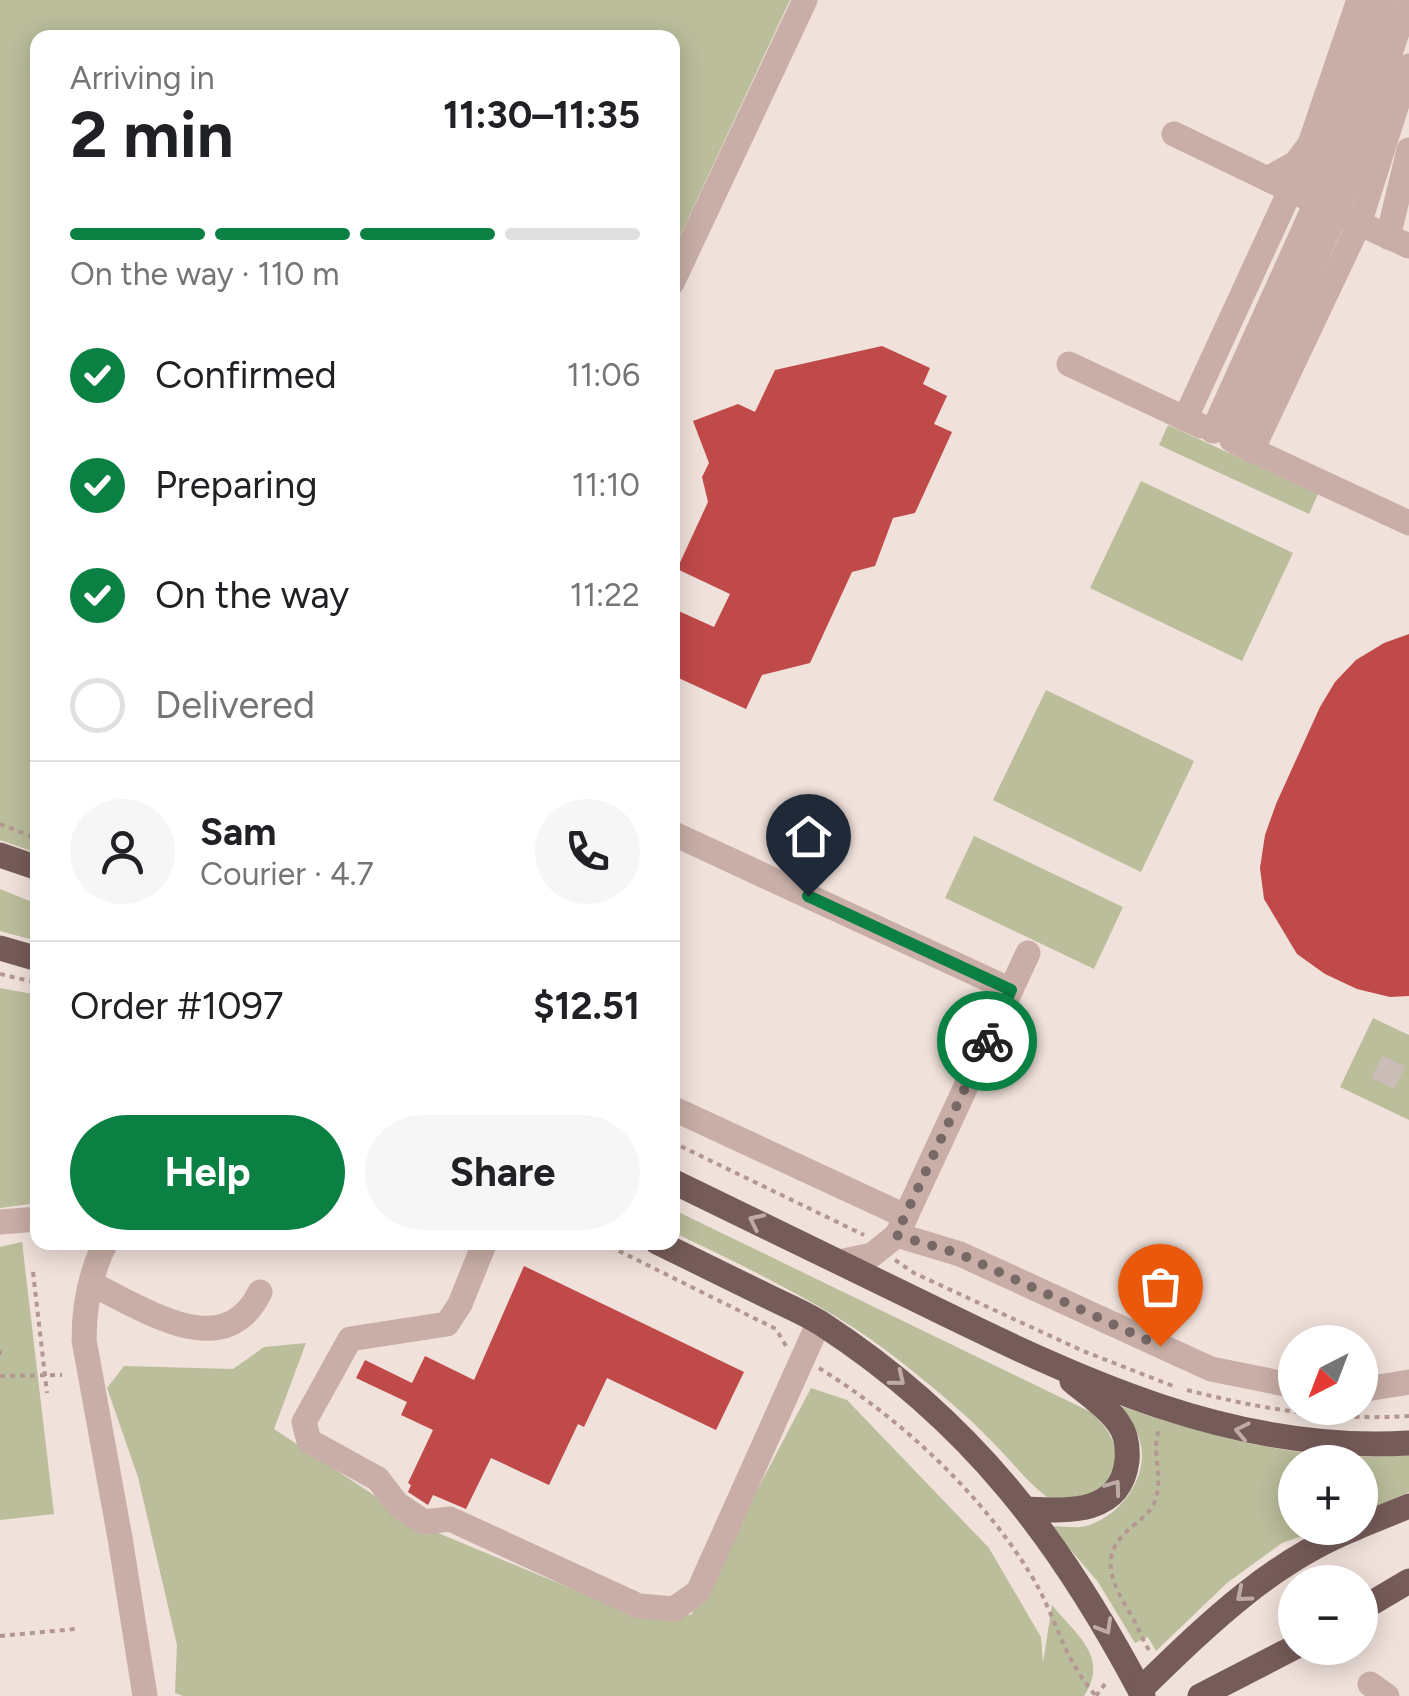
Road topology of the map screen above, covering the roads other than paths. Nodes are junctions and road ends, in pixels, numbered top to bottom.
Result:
1 (804, 0) edge
2 (1359, 0) edge
3 (1370, 0) edge
4 (1382, 0) edge
5 (1394, 0) edge
6 (1408, 0) edge
7 (1409, 30) edge
8 (1409, 66) edge
9 (1174, 134) dead end
10 (1409, 150) edge
11 (1279, 185) junction
12 (1337, 213) junction
13 (1399, 242) edge
14 (680, 266) edge
15 (1069, 364) dead end
16 (1185, 418) junction
17 (1232, 440) junction
18 (1409, 523) edge
19 (680, 836) edge
20 (0, 855) edge
21 (30, 865) edge
22 (0, 948) edge
23 (1028, 953) dead end
24 (30, 957) edge
25 (1011, 990) junction
26 (680, 1112) edge
27 (680, 1184) edge
28 (901, 1225) junction
29 (103, 1250) edge
30 (482, 1250) edge
31 (673, 1250) edge
32 (840, 1262) junction
33 (91, 1284) junction
34 (260, 1292) dead end
35 (819, 1322) junction
36 (1058, 1369) junction
37 (1409, 1382) edge
38 (1278, 1383) edge
39 (1378, 1387) edge
40 (1409, 1444) edge
41 (1409, 1506) edge
42 (1026, 1509) junction
43 (1378, 1519) edge
44 (1322, 1545) edge
45 (1409, 1581) edge
46 (1378, 1599) edge
47 (1278, 1656) edge
48 (1139, 1694) edge
49 (145, 1696) edge
50 (1200, 1696) edge

1 - 14 street
2 - 11 street
3 - 11 street
4 - 12 street
5 - 12 street
6 - 12 street
7 - 12 street
8 - 12 street
9 - 11 street
10 - 13 street
11 - 12 street
11 - 16 street
12 - 13 street
12 - 17 street
12 - 17 street
15 - 16 street
16 - 17 street
17 - 18 street
19 - 25 street
20 - 21 main road
22 - 24 main road
23 - 25 street
25 - 28 street
26 - 28 street
32 -> 27 main road
28 - 32 street
28 - 38 street
29 - 33 street
30 - 35 street
31 - 35 main road
32 - 36 main road
33 - 34 street
33 - 49 street
35 -> 42 main road
40 -> 36 main road
42 -> 36 main road
37 - 39 street
41 - 43 main road
42 -> 48 main road
44 -> 48 main road
45 - 46 main road
47 - 50 main road

